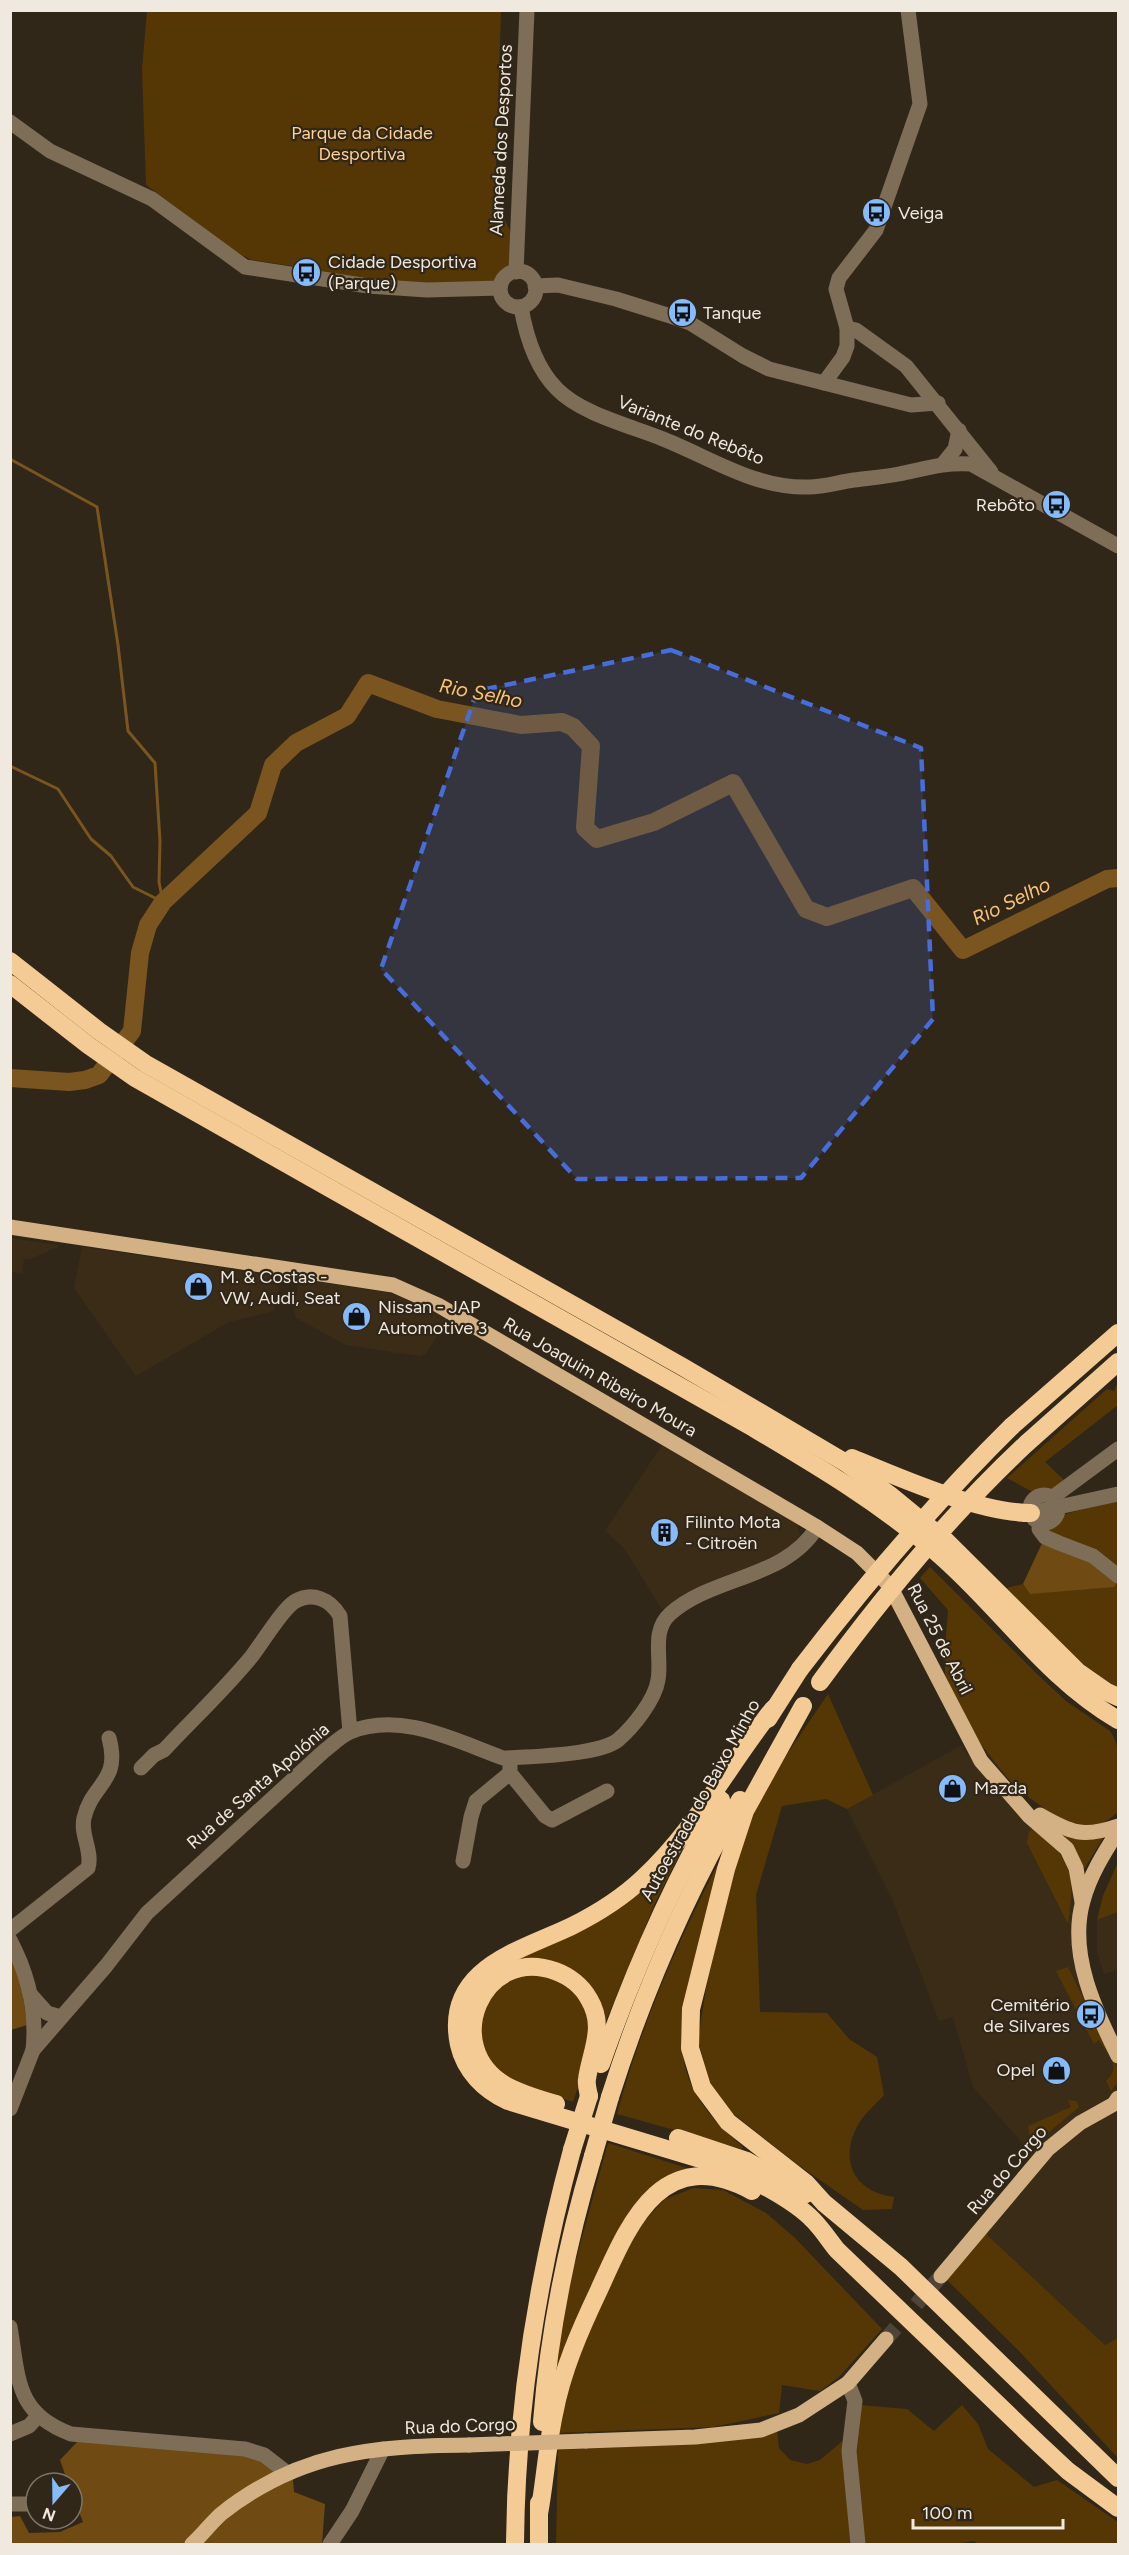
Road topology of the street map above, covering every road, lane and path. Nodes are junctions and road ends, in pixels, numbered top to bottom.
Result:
1 (527, 10) edge
2 (908, 10) edge
3 (10, 122) edge
4 (516, 272) junction
5 (535, 286) junction
6 (500, 288) junction
7 (521, 307) junction
8 (847, 328) junction
9 (824, 383) junction
10 (938, 403) junction
11 (959, 430) junction
12 (943, 464) junction
13 (971, 464) junction
14 (996, 478) junction
15 (1119, 546) edge
16 (10, 961) edge
17 (10, 984) edge
18 (93, 1038) junction
19 (140, 1071) junction
20 (10, 1227) edge
21 (1119, 1333) edge
22 (1119, 1362) edge
23 (811, 1441) junction
24 (1119, 1449) edge
25 (1119, 1494) edge
26 (1056, 1502) junction
27 (902, 1515) junction
28 (1035, 1518) junction
29 (812, 1525) junction
30 (1119, 1576) edge
31 (1119, 1697) edge
32 (803, 1706) junction
33 (773, 1709) junction
34 (1119, 1709) edge
35 (1119, 1720) edge
36 (1119, 1731) edge
37 (350, 1732) junction
38 (109, 1738) dead end
39 (510, 1765) junction
40 (141, 1768) dead end
41 (607, 1791) dead end
42 (1011, 1797) junction
43 (1119, 1828) edge
44 (1119, 1848) edge
45 (463, 1861) dead end
46 (1082, 1902) junction
47 (10, 1930) edge
48 (10, 1940) edge
49 (29, 1993) junction
50 (61, 2017) junction
51 (49, 2031) junction
52 (1119, 2034) edge
53 (33, 2050) junction
54 (1119, 2056) edge
55 (589, 2096) junction
56 (1117, 2102) edge
57 (10, 2109) edge
58 (824, 2203) junction
59 (837, 2250) junction
60 (941, 2276) tunnel mouth
61 (10, 2327) edge
62 (886, 2339) tunnel mouth
63 (848, 2383) junction
64 (38, 2416) junction
65 (10, 2434) edge
66 (383, 2449) junction
67 (286, 2472) junction
68 (1119, 2478) edge
69 (1119, 2508) edge
70 (539, 2514) junction
71 (192, 2544) edge
72 (330, 2544) edge
73 (515, 2544) edge
74 (538, 2544) edge
75 (858, 2544) edge

1 - 4 street, Alameda dos Desportos
2 - 8 street
3 - 6 street
4 - 5 street
4 - 6 street
5 - 7 street
5 - 9 street
6 - 7 street
7 - 12 street, Variante do Rebôto
8 - 9 street
8 - 10 street
9 - 10 street
10 - 11 street
11 - 12 street
11 - 13 street
11 - 14 street
12 - 13 street, Variante do Rebôto
13 - 14 street
14 - 15 street
16 - 18 highway
17 - 18 highway
18 - 19 highway
19 - 23 highway
19 - 27 highway
20 - 29 main road, Rua Joaquim Ribeiro Moura
21 - 33 highway, Autoestrada do Baixo Minho, bridge
22 - 32 highway, Autoestrada do Baixo Minho, bridge
23 - 27 highway
23 - 28 highway
24 - 26 street
25 - 26 street
26 - 28 street
27 - 31 highway
27 - 34 highway
27 - 35 highway
27 - 36 highway
28 - 30 street
29 - 39 street, Rua de Santa Apolónia
29 - 42 main road, Rua 25 de Abril
32 - 58 highway
32 - 70 highway, Autoestrada do Baixo Minho, bridge
33 - 55 highway, Autoestrada do Baixo Minho
33 - 59 highway
37 - 39 street, Rua de Santa Apolónia
37 - 40 street
37 - 50 street, Rua de Santa Apolónia
38 - 47 street
39 - 41 street
39 - 45 street
42 - 43 main road, Rua 25 de Abril
42 - 46 main road, Rua 25 de Abril
43 - 46 main road, Rua 25 de Abril
44 - 52 main road
46 - 54 main road, Rua 25 de Abril
48 - 49 street
49 - 50 street
49 - 51 street
49 - 53 street
50 - 51 street, Rua de Santa Apolónia
51 - 53 street, Rua de Santa Apolónia
53 - 57 street, Rua de Santa Apolónia
55 - 58 highway
55 - 73 highway, Autoestrada do Baixo Minho, bridge
56 - 60 main road, Rua do Corgo
58 - 68 highway
59 - 69 highway
59 - 70 highway
61 - 64 street
62 - 63 main road, Rua do Corgo
63 - 66 main road, Rua do Corgo, bridge
63 - 75 street
64 - 65 street
64 - 67 street
66 - 67 main road, Rua do Corgo
66 - 72 street
67 - 71 main road, Rua do Corgo
70 - 74 highway, Autoestrada do Baixo Minho

